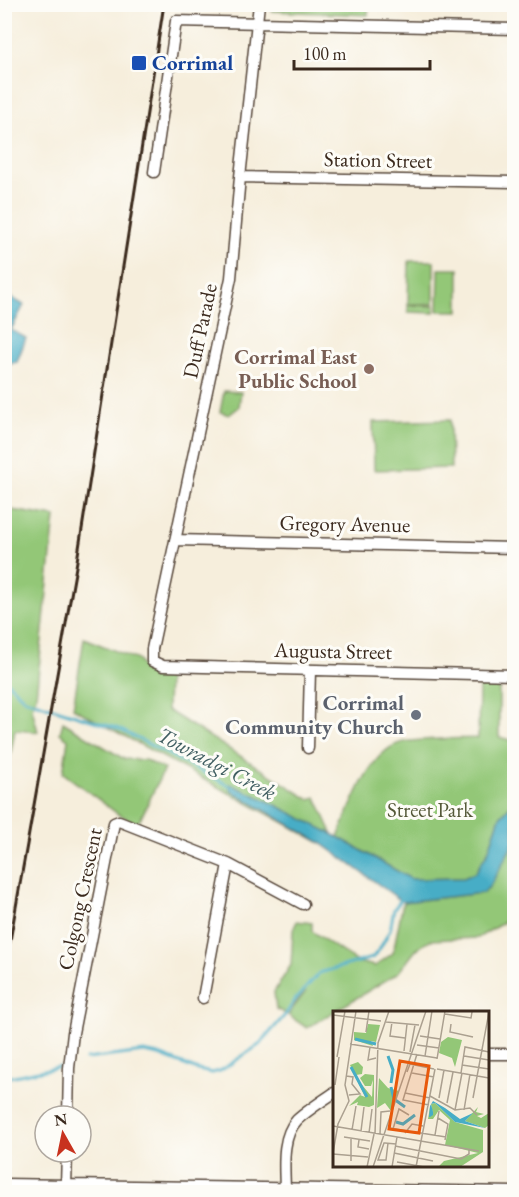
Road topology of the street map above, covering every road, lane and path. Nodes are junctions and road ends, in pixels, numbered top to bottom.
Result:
1 (259, 4) edge
2 (257, 24) junction
3 (514, 29) edge
4 (154, 171) dead end
5 (240, 177) junction
6 (514, 182) edge
7 (175, 540) junction
8 (514, 548) edge
9 (152, 662) joint
10 (310, 669) junction
11 (514, 675) edge
12 (308, 747) dead end
13 (228, 864) junction
14 (303, 904) dead end
15 (203, 998) dead end
16 (489, 1054) edge
17 (514, 1054) edge
18 (333, 1094) edge
19 (68, 1104) edge
20 (67, 1164) edge
21 (4, 1184) edge
22 (66, 1186) junction
23 (285, 1190) edge
24 (513, 1192) edge

1 - 2 street, Duff Parade
2 - 3 street
2 - 4 street
2 - 5 street, Duff Parade
5 - 6 street, Station Street
5 - 7 street, Duff Parade
7 - 8 street, Gregory Avenue
7 - 9 street, Duff Parade
9 - 10 street, Augusta Street
10 - 11 street, Augusta Street
10 - 12 street
13 - 14 street, Colgong Crescent
13 - 15 street
13 - 19 street, Colgong Crescent
16 - 17 street
18 - 23 street
20 - 22 street
21 - 22 street
22 - 23 street
23 - 24 street

